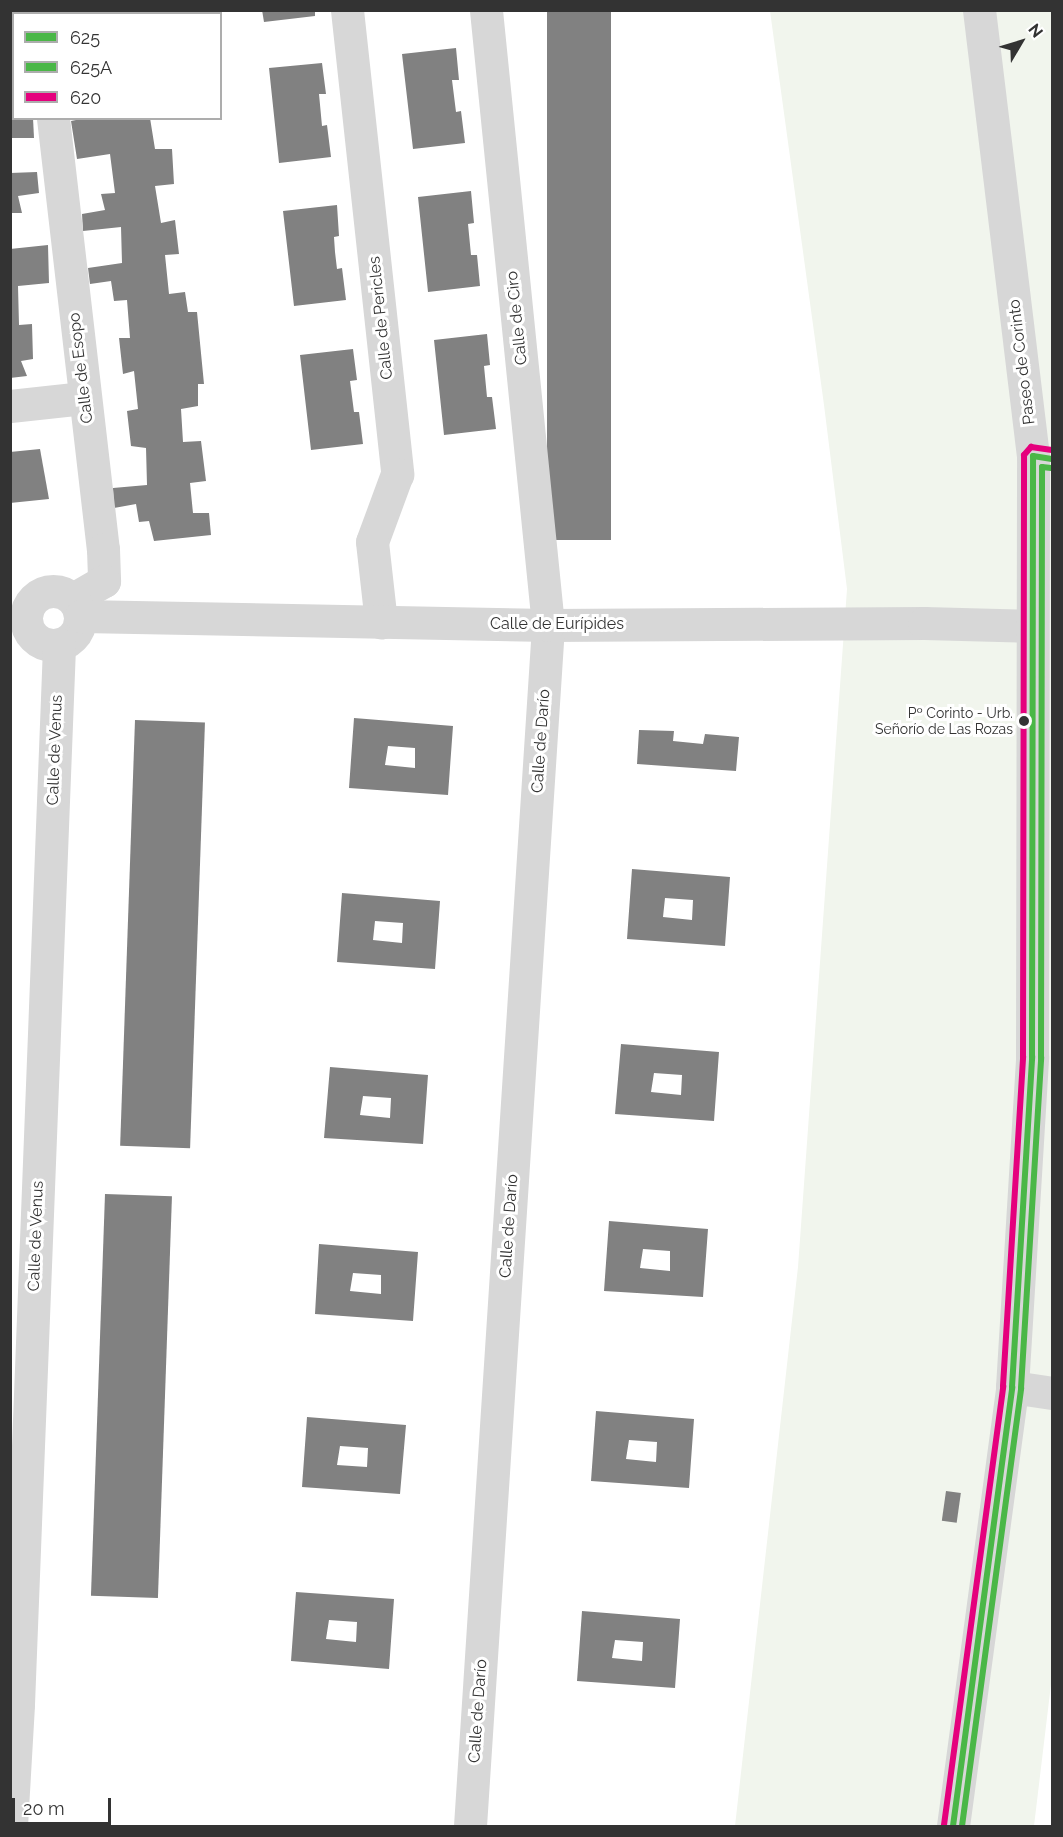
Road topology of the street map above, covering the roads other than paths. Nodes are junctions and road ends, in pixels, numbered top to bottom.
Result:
1 (348, 10) edge
2 (486, 10) edge
3 (979, 10) edge
4 (53, 120) edge
5 (84, 398) junction
6 (10, 406) edge
7 (1043, 458) edge
8 (77, 607) junction
9 (381, 622) junction
10 (548, 625) junction
11 (1032, 626) junction
12 (59, 645) junction
13 (1012, 1387) junction
14 (1053, 1393) edge
15 (11, 1827) edge
16 (470, 1827) edge
17 (953, 1827) edge

1 - 9 street, Calle de Pericles
2 - 10 street, Calle de Ciro
3 - 7 street, Paseo de Corinto
4 - 5 street, Calle de Esopo
5 - 6 street
5 - 8 street, Calle de Esopo
7 - 11 street, Paseo de Corinto
8 - 9 street, Calle de Eurípides
8 - 12 street
8 - 12 street
9 - 10 street, Calle de Eurípides
10 - 11 street, Calle de Eurípides
10 - 16 street, Calle de Darío
11 - 13 street, Paseo de Corinto
12 - 15 street, Calle de Venus
13 - 14 street
13 - 17 street, Paseo de Corinto

